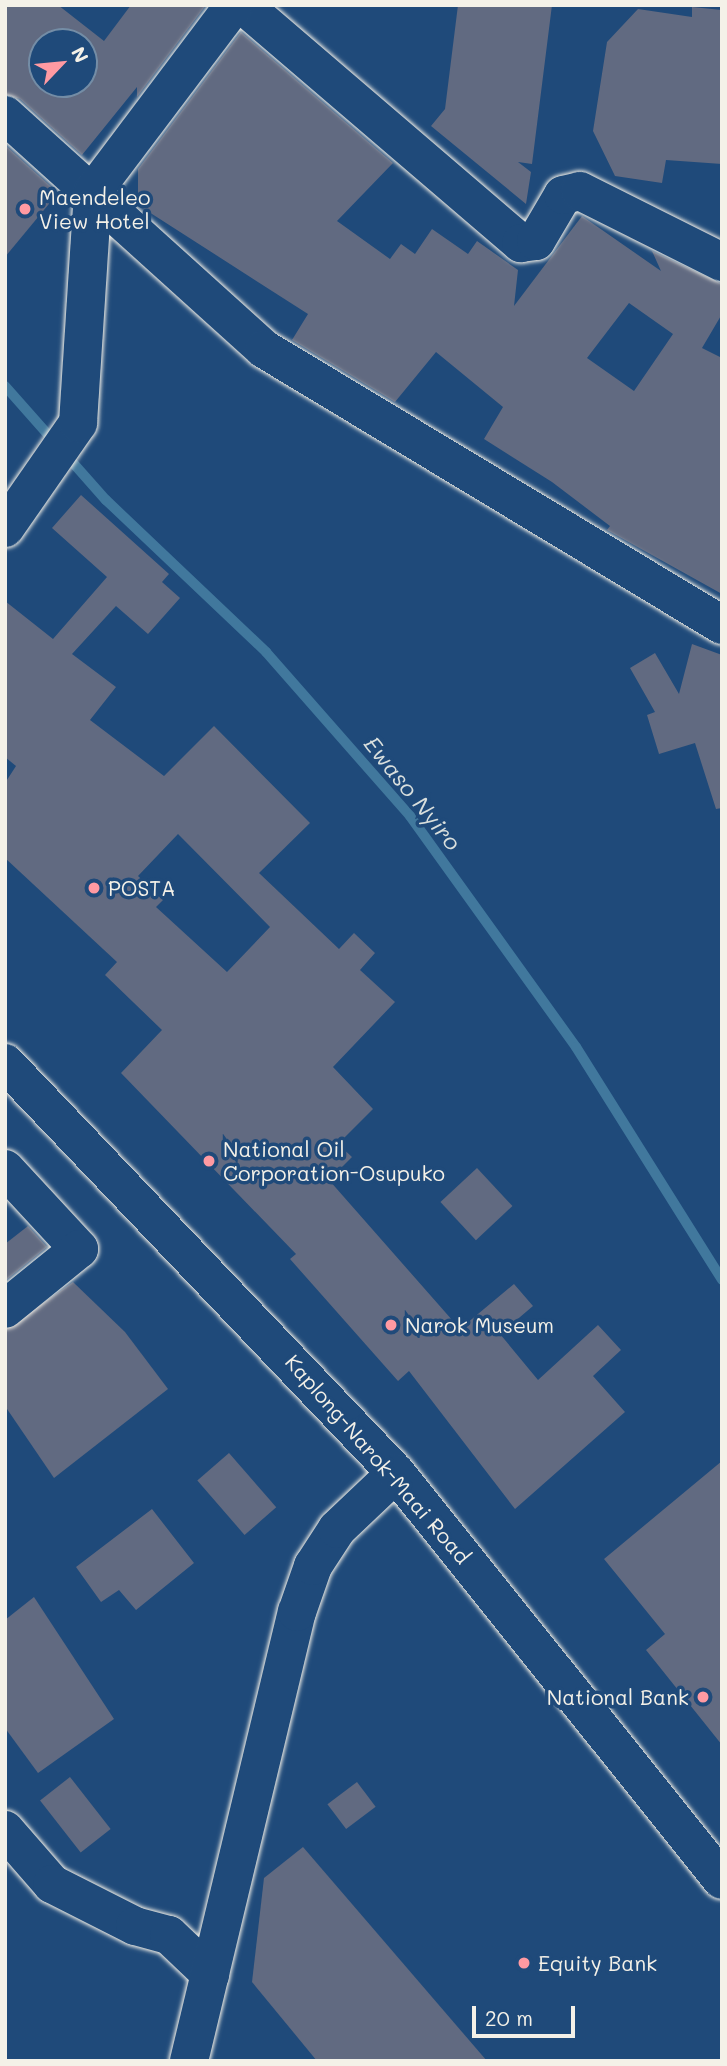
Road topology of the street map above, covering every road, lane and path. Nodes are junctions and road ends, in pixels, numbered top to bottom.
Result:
1 (234, 5) edge
2 (243, 5) edge
3 (5, 115) edge
4 (93, 192) junction
5 (722, 262) edge
6 (5, 528) edge
7 (722, 625) edge
8 (5, 1063) edge
9 (5, 1169) edge
10 (5, 1309) edge
11 (396, 1473) junction
12 (5, 1830) edge
13 (722, 1880) edge
14 (209, 1974) junction
15 (189, 2061) edge

1 - 4 main road
2 - 5 main road
3 - 4 main road
4 - 6 main road
4 - 7 main road
8 - 11 main road, Kaplong-Narok-Maai Road
9 - 10 main road
11 - 13 main road, Kaplong-Narok-Maai Road
11 - 14 main road
12 - 14 main road
14 - 15 main road

